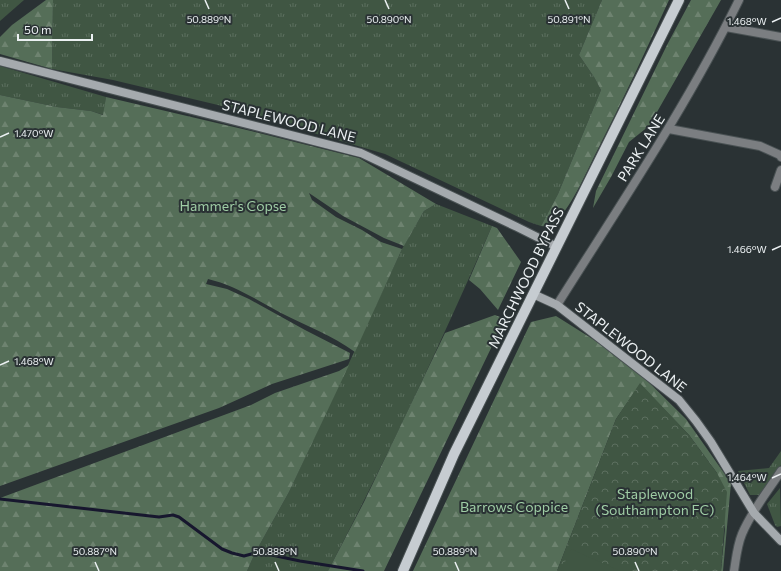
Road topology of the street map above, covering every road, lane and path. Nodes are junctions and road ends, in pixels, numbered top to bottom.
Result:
1 (679, 0) edge
2 (739, 0) edge
3 (726, 27) junction
4 (781, 37) edge
5 (0, 61) edge
6 (669, 129) junction
7 (781, 158) edge
8 (781, 170) edge
9 (775, 187) dead end
10 (557, 247) junction
11 (533, 294) junction
12 (557, 305) junction
13 (781, 471) edge
14 (754, 513) junction
15 (781, 541) edge
16 (403, 571) edge
17 (734, 571) edge

1 - 10 main road, MARCHWOOD BYPASS
2 - 3 street, PARK LANE
3 - 4 street
3 - 6 street, PARK LANE
5 - 10 street, STAPLEWOOD LANE
6 - 7 street
6 - 12 street, PARK LANE
8 - 9 street
10 - 11 main road, MARCHWOOD BYPASS
11 - 12 street, STAPLEWOOD LANE
11 - 16 main road, MARCHWOOD BYPASS
12 - 14 street, STAPLEWOOD LANE
13 - 14 street
14 - 15 street, STAPLEWOOD LANE
14 - 17 street

